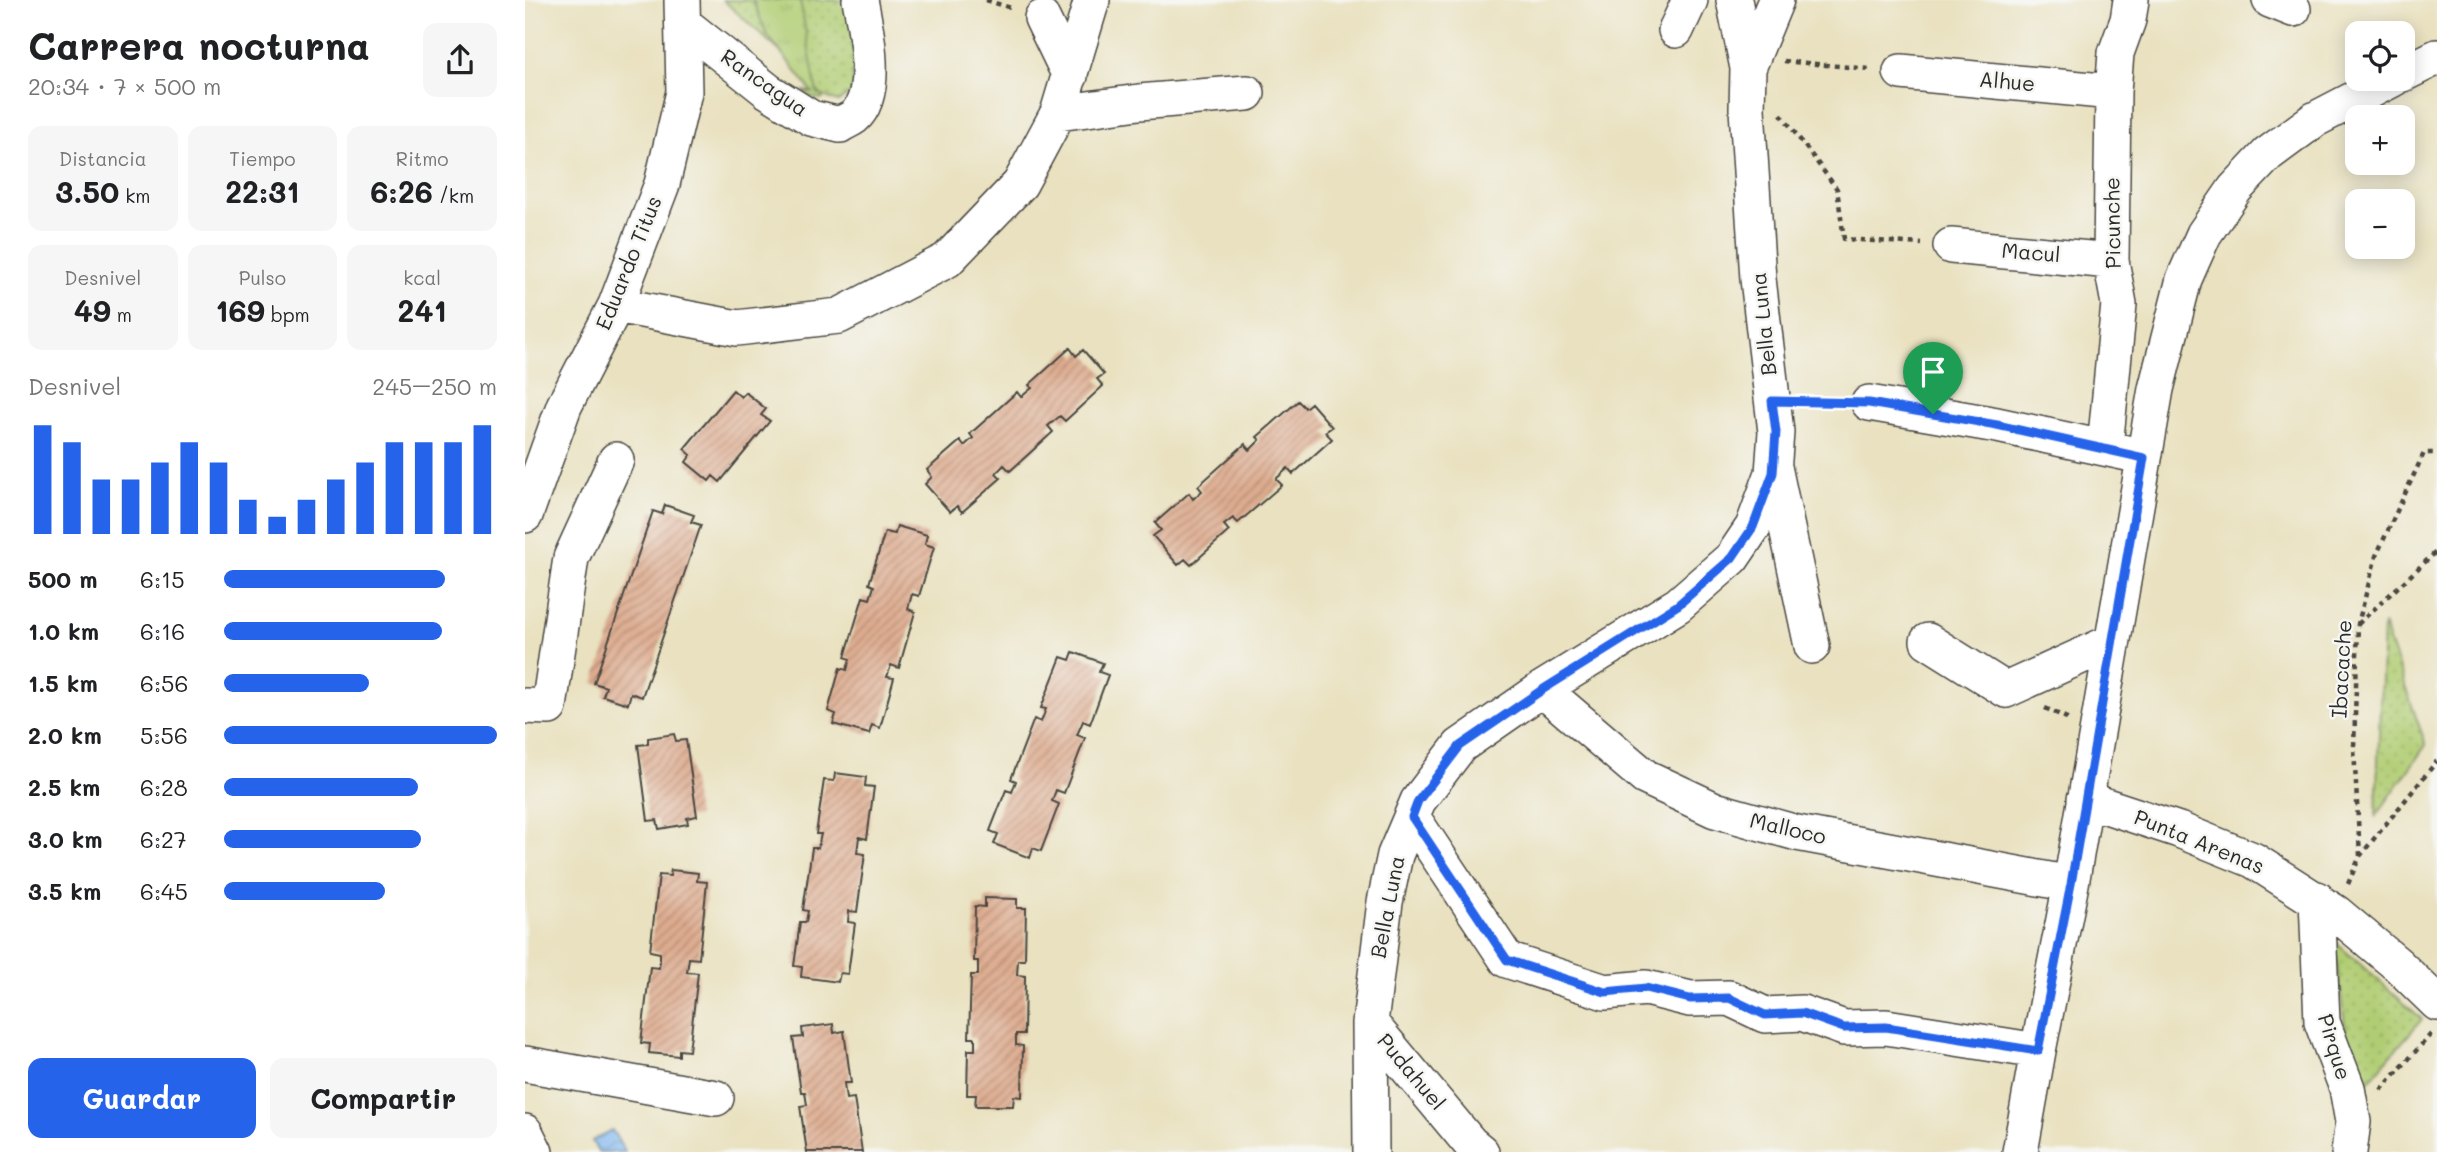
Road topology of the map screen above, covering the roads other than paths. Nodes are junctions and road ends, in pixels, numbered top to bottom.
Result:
1 (860, 0) edge
2 (1092, 0) edge
3 (1734, 0) edge
4 (1776, 0) edge
5 (2130, 0) edge
6 (683, 12) edge
7 (1042, 18) dead end
8 (2437, 57) edge
9 (1750, 63) junction
10 (2415, 68) edge
11 (1901, 72) road end
12 (1070, 76) junction
13 (2370, 91) edge
14 (2113, 92) junction
15 (1247, 93) dead end
16 (1058, 113) junction
17 (1951, 246) road end
18 (2111, 261) junction
19 (616, 305) junction
20 (1869, 403) road end
21 (2105, 447) junction
22 (2144, 458) junction
23 (616, 460) dead end
24 (1774, 467) junction
25 (525, 514) edge
26 (1928, 641) dead end
27 (2112, 642) junction
28 (1812, 646) dead end
29 (1542, 690) junction
30 (525, 706) edge
31 (2085, 799) junction
32 (1412, 817) junction
33 (2071, 884) junction
34 (2327, 906) junction
35 (2437, 1003) edge
36 (1370, 1023) junction
37 (2038, 1051) junction
38 (525, 1065) edge
39 (716, 1098) dead end
40 (525, 1132) edge
41 (2351, 1137) edge
42 (535, 1152) edge
43 (1371, 1152) edge
44 (1481, 1152) edge
45 (2020, 1152) edge

1 - 6 street, Rancagua
2 - 12 street
3 - 9 street
4 - 9 street, Bella Luna
5 - 14 street, Picunche
6 - 19 street, Eduardo Titus
7 - 12 street
8 - 10 street
9 - 24 street, Bella Luna
11 - 14 street, Alhue
12 - 16 street
13 - 22 street
14 - 18 street, Picunche
15 - 16 street
16 - 19 street
17 - 18 street, Macul
18 - 21 street, Picunche
19 - 25 street, Eduardo Titus
20 - 21 street
21 - 22 street
22 - 27 street
23 - 30 street
24 - 28 street
24 - 29 street, Bella Luna
26 - 27 street
27 - 31 street
29 - 32 street, Bella Luna
29 - 33 street, Malloco
31 - 33 street
31 - 34 street, Punta Arenas
32 - 36 street, Bella Luna
32 - 37 street
33 - 37 street
34 - 35 street, Punta Arenas
34 - 41 street, Pirque
36 - 43 street, Bella Luna
36 - 44 street, Pudahuel
37 - 45 street
38 - 39 street
40 - 42 street

